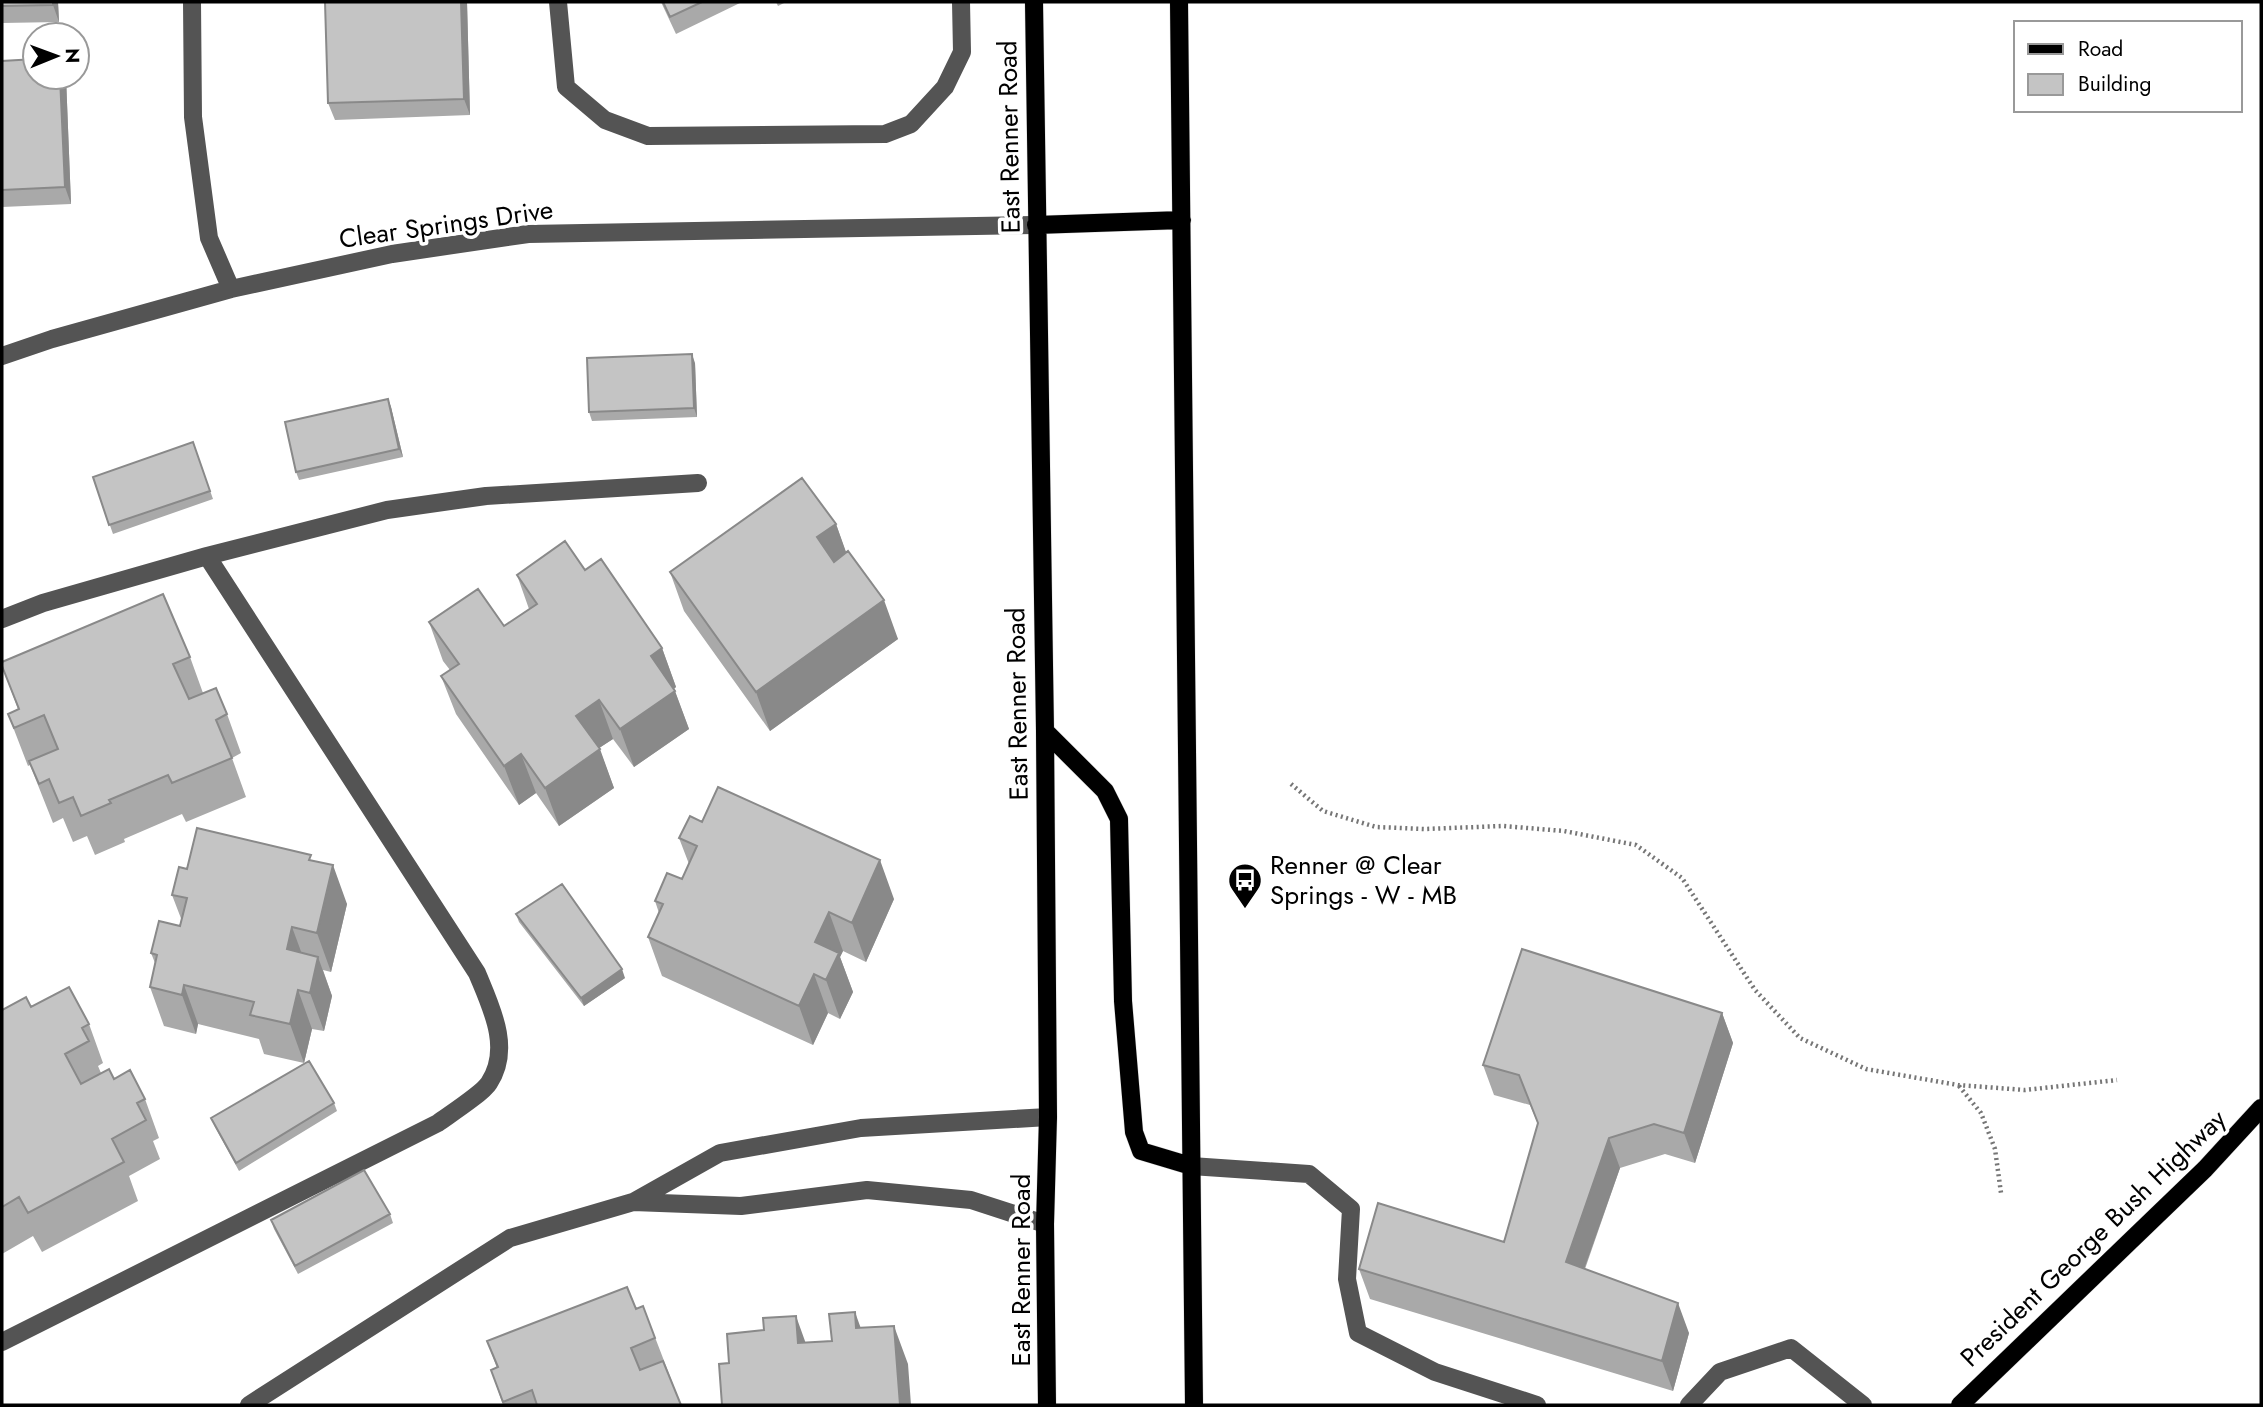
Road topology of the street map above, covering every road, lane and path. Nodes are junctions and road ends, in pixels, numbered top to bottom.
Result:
1 (192, 2) edge
2 (558, 2) edge
3 (961, 2) edge
4 (1034, 2) edge
5 (1179, 2) edge
6 (1182, 220) junction
7 (1036, 225) junction
8 (231, 289) junction
9 (2, 356) edge
10 (698, 483) dead end
11 (207, 556) junction
12 (2, 619) edge
13 (1045, 731) junction
14 (1291, 784) dead end
15 (2117, 1080) dead end
16 (1958, 1085) junction
17 (2261, 1108) edge
18 (1048, 1117) junction
19 (1191, 1166) junction
20 (2001, 1193) dead end
21 (633, 1202) junction
22 (1045, 1224) junction
23 (2, 1342) edge
24 (248, 1405) edge
25 (1047, 1405) edge
26 (1194, 1405) edge
27 (1537, 1405) edge
28 (1689, 1405) edge
29 (1863, 1405) edge
30 (1960, 1405) edge

1 - 8 street
2 - 3 street
4 - 7 main road, East Renner Road
5 - 6 main road
6 - 7 main road
6 - 19 main road
7 - 8 street, Clear Springs Drive
7 - 13 main road, East Renner Road
8 - 9 street, Clear Springs Drive
10 - 11 street
11 - 12 street
11 - 23 street
13 - 18 main road, East Renner Road
13 - 19 main road
14 - 16 path
15 - 16 path
16 - 20 path
17 - 30 main road, President George Bush Highway
18 - 21 street
18 - 22 main road, East Renner Road
19 - 26 main road
19 - 27 street
21 - 22 street
21 - 24 street
22 - 25 main road, East Renner Road
28 - 29 street

